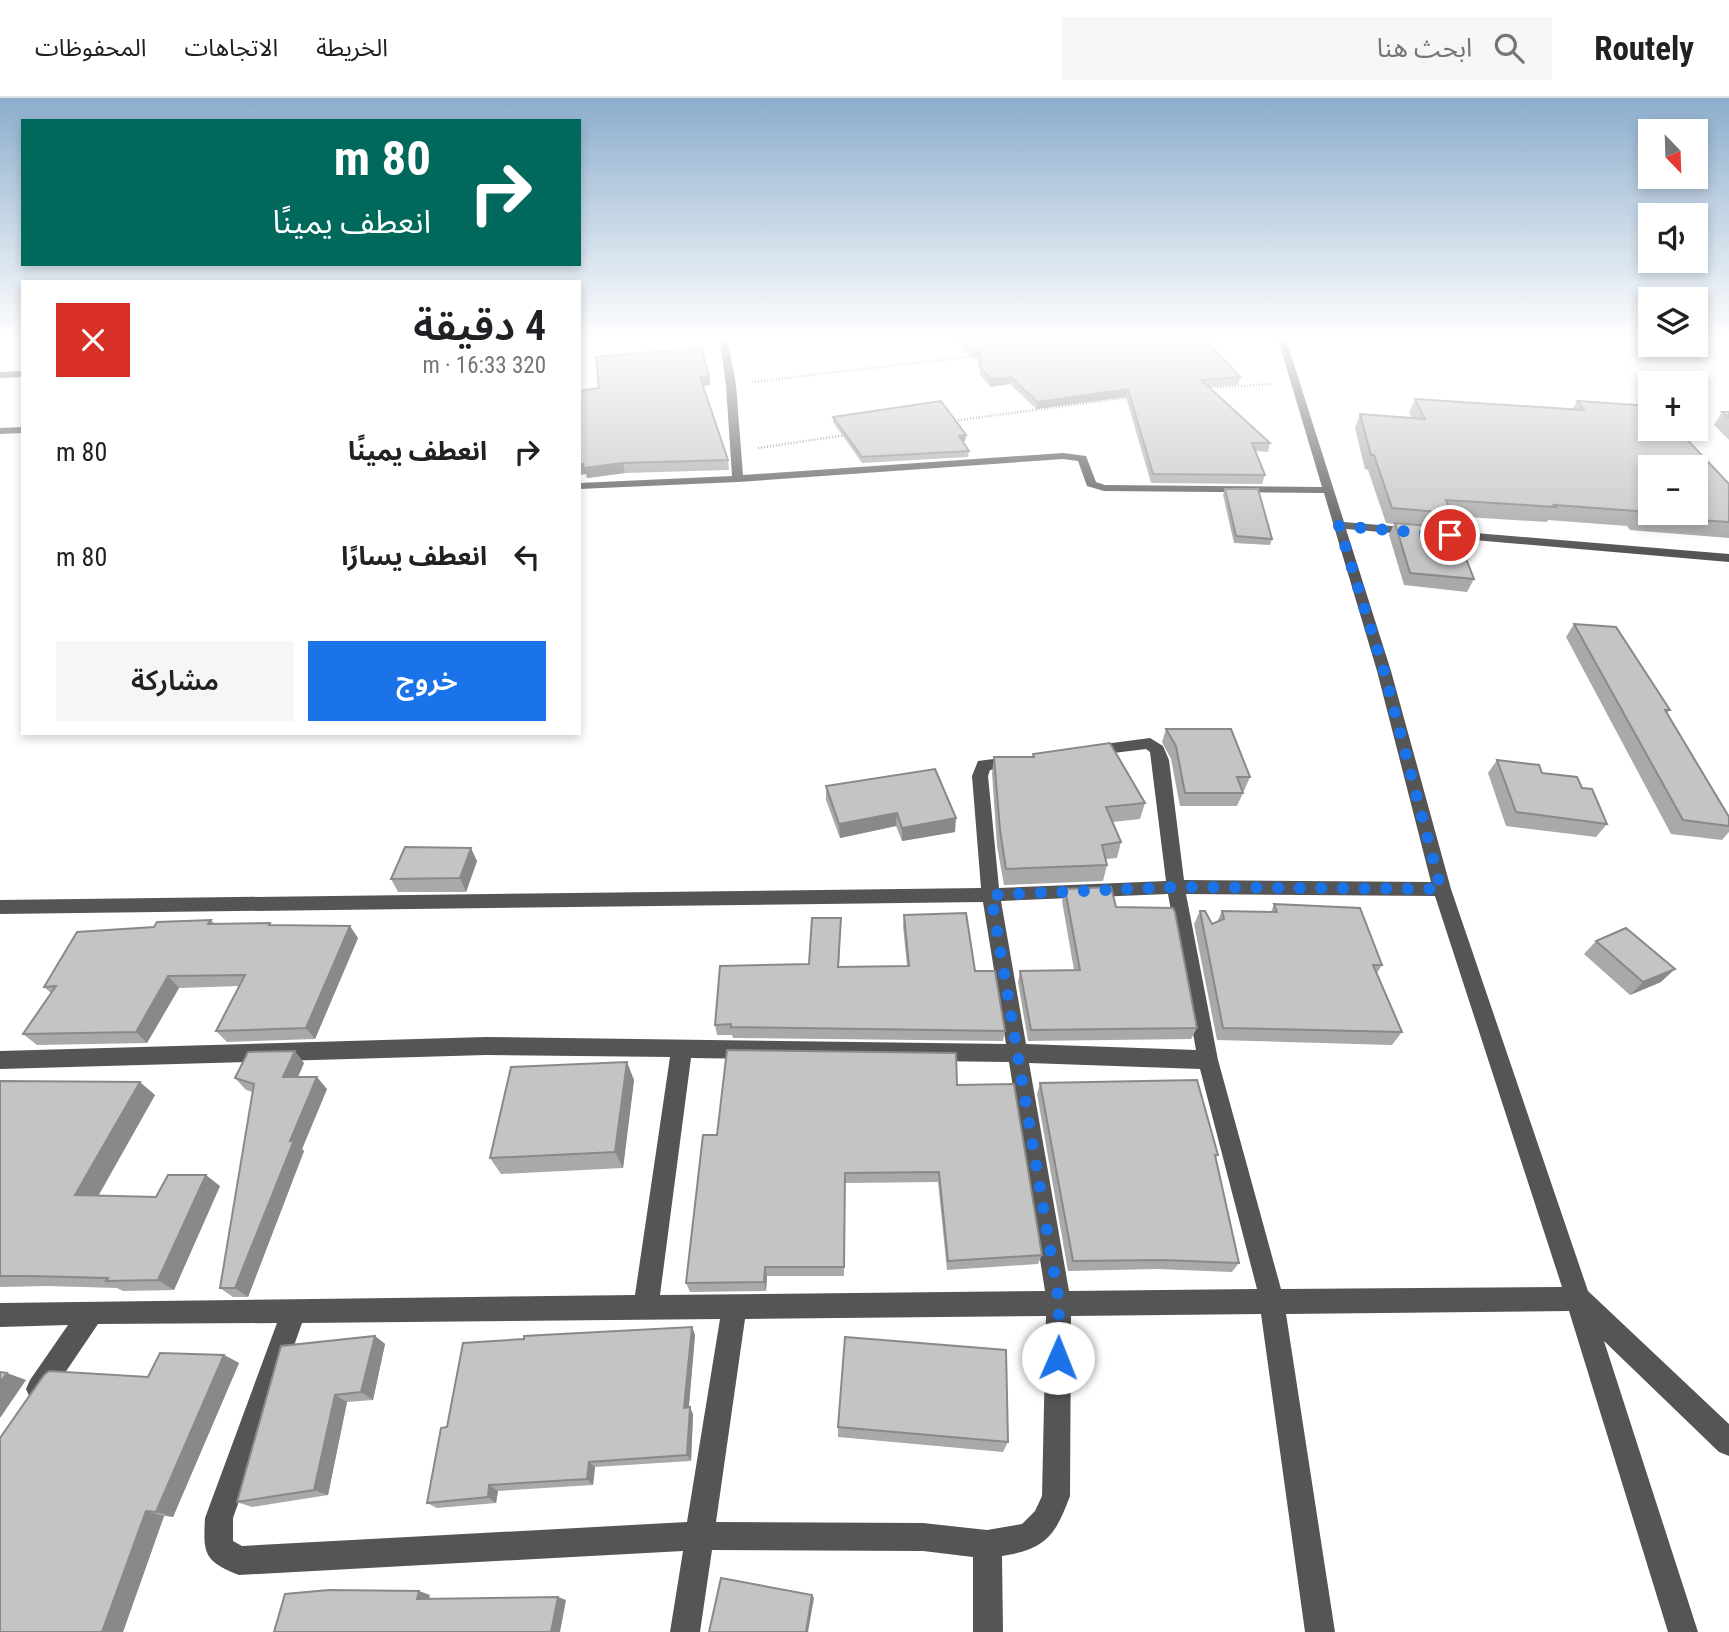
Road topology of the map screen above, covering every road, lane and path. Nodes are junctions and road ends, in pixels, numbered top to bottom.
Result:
1 (732, 408) edge
2 (1054, 408) edge
3 (1303, 408) edge
4 (948, 422) edge
5 (21, 430) edge
6 (0, 431) edge
7 (854, 434) edge
8 (734, 451) junction
9 (738, 479) junction
10 (581, 486) edge
11 (1328, 490) junction
12 (1339, 526) junction
13 (1729, 558) edge
14 (1075, 753) edge
15 (1035, 758) edge
16 (1176, 887) junction
17 (1441, 889) junction
18 (991, 895) junction
19 (0, 907) edge
20 (682, 1049) junction
21 (1016, 1053) junction
22 (0, 1060) edge
23 (1208, 1060) junction
24 (1578, 1299) junction
25 (1272, 1301) junction
26 (1059, 1302) junction
27 (646, 1306) junction
28 (734, 1306) junction
29 (294, 1310) junction
30 (92, 1312) junction
31 (0, 1315) edge
32 (23, 1412) edge
33 (1729, 1442) edge
34 (700, 1536) junction
35 (987, 1544) junction
36 (685, 1632) edge
37 (988, 1632) edge
38 (1320, 1632) edge
39 (1683, 1632) edge

1 - 8 street
2 - 4 path
3 - 11 street
5 - 6 street
7 - 8 path
8 - 9 street
9 - 10 street
9 - 11 street
11 - 12 street
12 - 13 street
12 - 17 street
14 - 16 street
15 - 18 street
16 - 17 street
16 - 18 street
16 - 23 street
17 - 24 street
18 - 19 street
18 - 21 street
20 - 21 street
20 - 22 street
20 - 27 street
21 - 23 street
21 - 26 street
23 - 25 street
24 - 25 street
24 - 33 street
24 - 39 street
25 - 26 street
25 - 38 street
26 - 28 street
26 - 35 street
27 - 28 street
27 - 29 street
28 - 34 street
29 - 30 street
29 - 34 street
30 - 31 street
30 - 32 street
34 - 35 street
34 - 36 street
35 - 37 street

